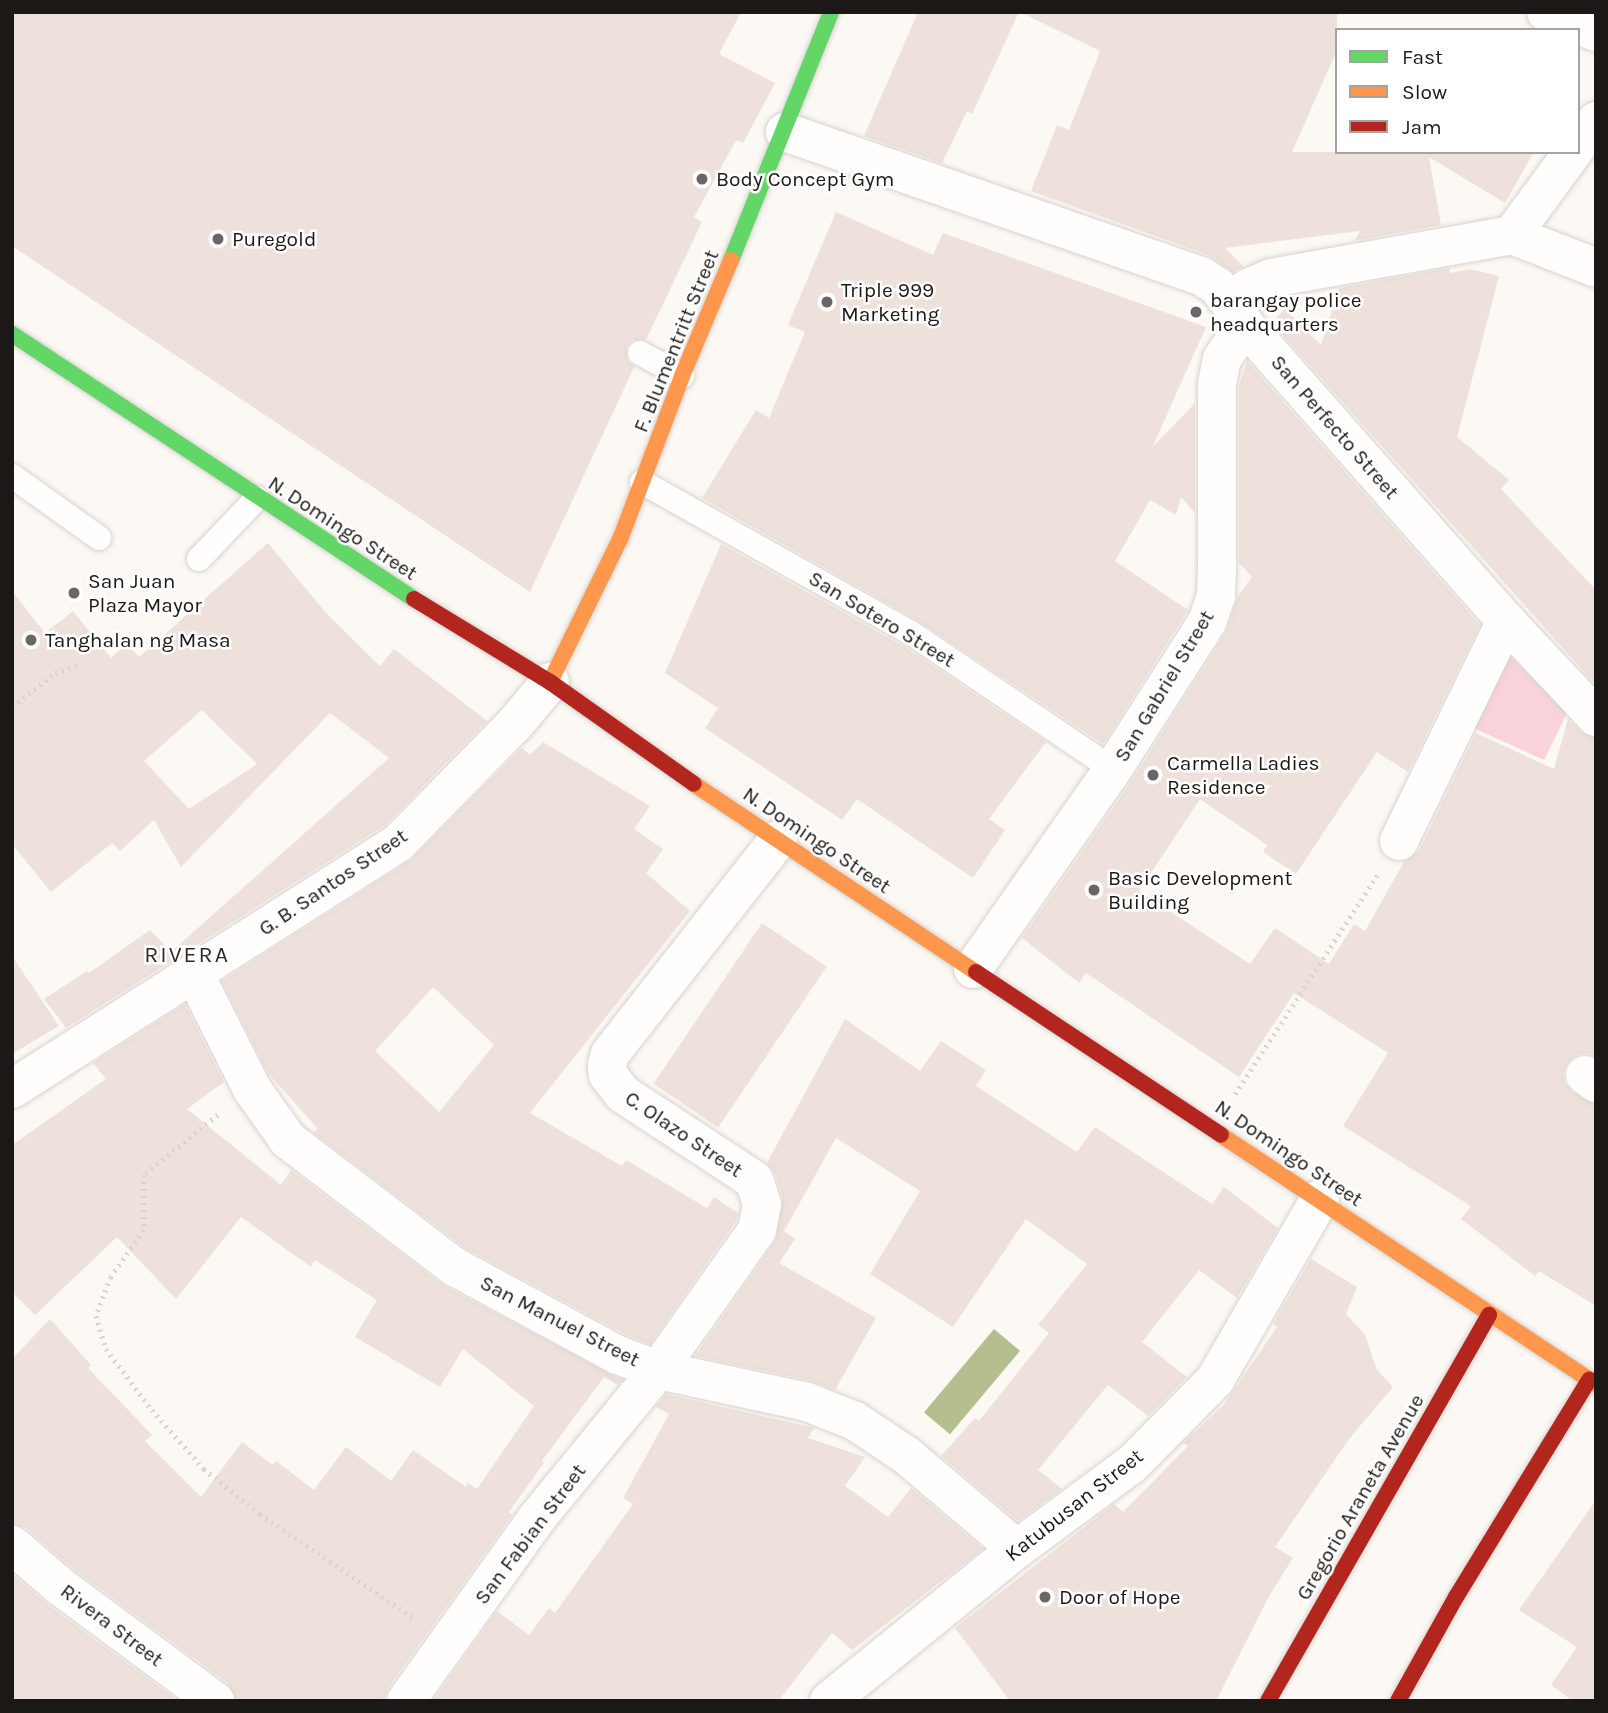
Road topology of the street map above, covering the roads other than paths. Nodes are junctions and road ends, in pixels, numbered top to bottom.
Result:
1 (831, 12) edge
2 (1546, 12) edge
3 (1596, 32) edge
4 (1596, 121) edge
5 (785, 132) junction
6 (1580, 142) edge
7 (1572, 154) edge
8 (1512, 235) junction
9 (1596, 268) edge
10 (1238, 315) junction
11 (12, 334) edge
12 (640, 353) dead end
13 (682, 376) junction
14 (12, 476) edge
15 (642, 482) junction
16 (257, 498) junction
17 (99, 538) dead end
18 (199, 559) dead end
19 (1506, 621) junction
20 (550, 682) junction
21 (1596, 717) edge
22 (1114, 769) junction
23 (778, 840) junction
24 (1399, 841) road end
25 (973, 968) junction
26 (194, 973) junction
27 (13, 1088) edge
28 (1320, 1199) junction
29 (1489, 1315) junction
30 (658, 1370) junction
31 (1592, 1382) edge
32 (12, 1545) edge
33 (1017, 1549) junction
34 (215, 1701) edge
35 (406, 1701) edge
36 (829, 1701) edge
37 (1268, 1701) edge
38 (1398, 1701) edge

1 - 5 main road, F. Blumentritt Street
2 - 3 street
4 - 6 street
5 - 10 street, San Perfecto Street
5 - 13 main road, F. Blumentritt Street
7 - 8 street
8 - 9 street
8 - 10 street, San Gabriel Street
10 - 19 street, San Perfecto Street
10 - 22 street, San Gabriel Street
11 - 16 main road, N. Domingo Street
12 - 13 lane
13 - 15 main road, F. Blumentritt Street
14 - 17 lane
15 - 20 main road, F. Blumentritt Street
15 - 22 lane, San Sotero Street
16 - 18 lane
16 - 20 main road, N. Domingo Street
19 - 21 street, San Perfecto Street
19 - 24 street
20 - 23 main road, N. Domingo Street
20 - 26 street, G. B. Santos Street
22 - 25 street, San Gabriel Street
23 - 25 main road, N. Domingo Street
23 - 30 street, C. Olazo Street
25 - 28 main road, N. Domingo Street
26 - 27 street, G. B. Santos Street
26 - 30 street, San Manuel Street
28 - 29 main road, N. Domingo Street
28 - 33 street, Katubusan Street
29 - 31 main road, N. Domingo Street
29 - 37 main road, Gregorio Araneta Avenue
30 - 33 street, San Manuel Street
30 - 35 street, San Fabian Street
31 - 38 main road
32 - 34 street, Rivera Street
33 - 36 street, Katubusan Street

